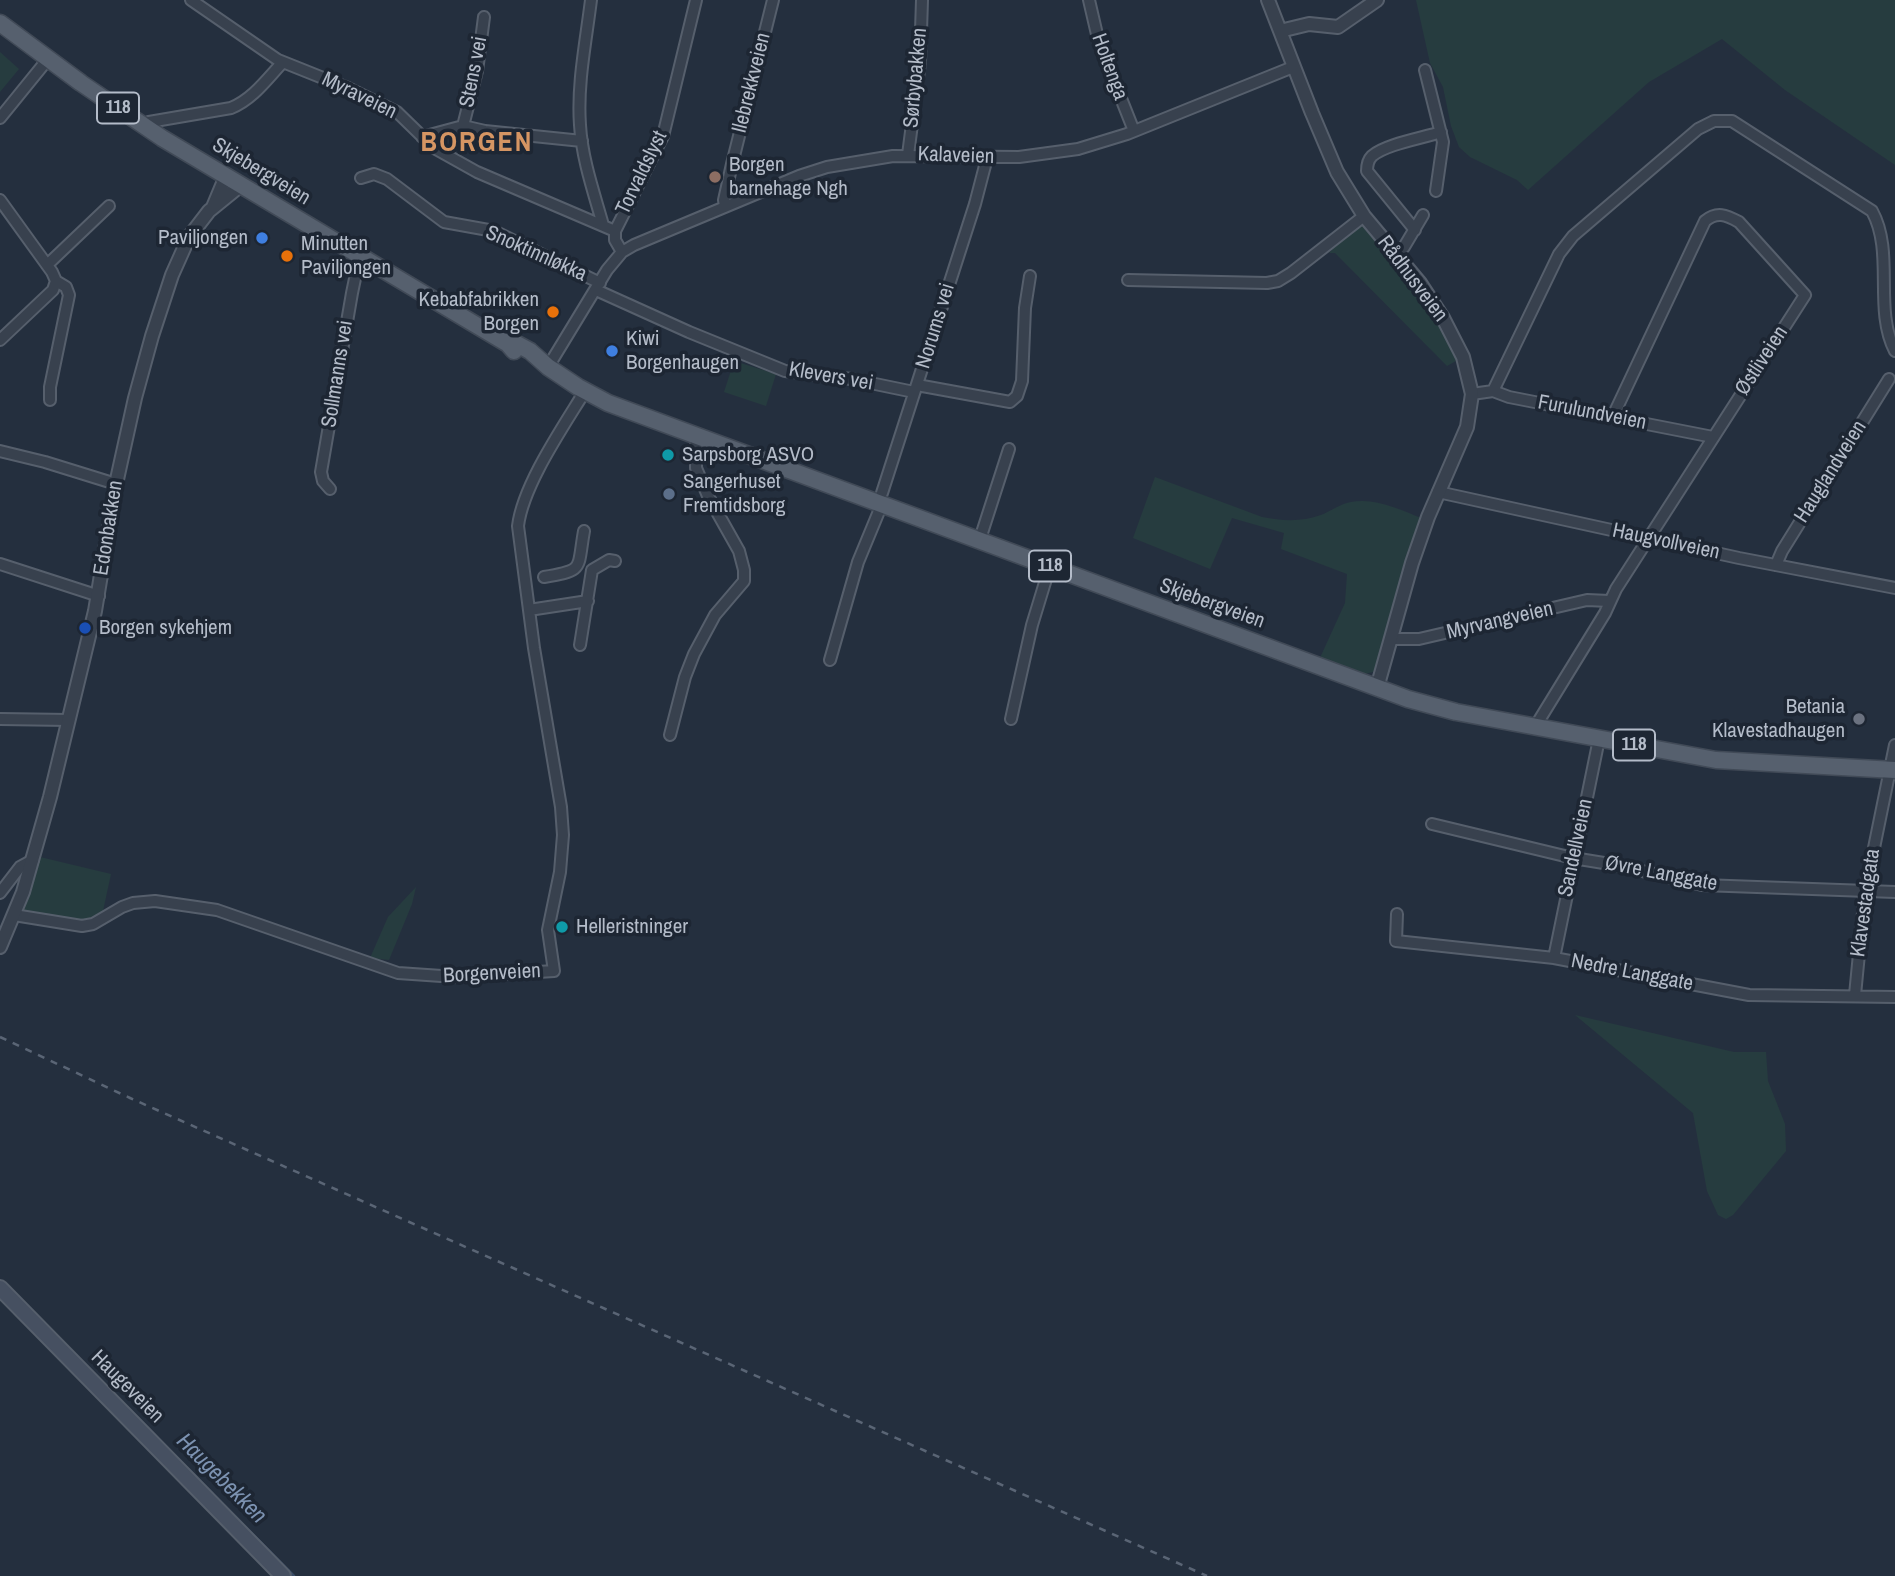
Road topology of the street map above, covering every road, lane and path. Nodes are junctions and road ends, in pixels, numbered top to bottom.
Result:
1 (191, 0) edge
2 (591, 0) edge
3 (696, 0) edge
4 (772, 0) edge
5 (922, 0) edge
6 (1089, 0) edge
7 (1268, 0) edge
8 (1377, 0) edge
9 (484, 17) dead end
10 (0, 23) edge
11 (1280, 31) junction
12 (48, 60) junction
13 (283, 62) junction
14 (1293, 67) junction
15 (1425, 70) dead end
16 (0, 118) edge
17 (144, 125) junction
18 (463, 126) junction
19 (1134, 131) junction
20 (1441, 132) junction
21 (422, 137) junction
22 (582, 141) junction
23 (908, 155) junction
24 (987, 158) junction
25 (226, 176) junction
26 (362, 178) dead end
27 (241, 185) junction
28 (1436, 191) dead end
29 (0, 200) edge
30 (109, 206) dead end
31 (213, 207) junction
32 (725, 207) junction
33 (1423, 215) dead end
34 (1364, 216) junction
35 (603, 225) junction
36 (1415, 230) junction
37 (615, 231) junction
38 (1890, 249) edge
39 (622, 253) junction
40 (1397, 255) junction
41 (363, 257) junction
42 (47, 265) junction
43 (1030, 276) dead end
44 (1128, 280) dead end
45 (56, 281) junction
46 (598, 286) junction
47 (0, 340) edge
48 (1893, 347) edge
49 (546, 366) junction
50 (1889, 379) dead end
51 (916, 389) junction
52 (585, 391) junction
53 (1493, 391) junction
54 (1472, 394) junction
55 (50, 400) dead end
56 (1613, 416) junction
57 (696, 436) junction
58 (1713, 436) junction
59 (1009, 449) dead end
60 (0, 452) edge
61 (116, 485) junction
62 (330, 489) dead end
63 (1438, 492) junction
64 (882, 499) junction
65 (584, 530) dead end
66 (1650, 538) junction
67 (980, 539) junction
68 (615, 561) dead end
69 (0, 564) edge
70 (1776, 565) junction
71 (1050, 566) junction
72 (544, 577) dead end
73 (1895, 587) edge
74 (99, 596) junction
75 (588, 601) junction
76 (1609, 601) junction
77 (529, 610) junction
78 (1391, 639) junction
79 (580, 645) dead end
80 (831, 660) dead end
81 (1377, 688) junction
82 (0, 719) edge
83 (1011, 719) dead end
84 (69, 720) junction
85 (1535, 727) junction
86 (670, 735) dead end
87 (1600, 739) junction
88 (1895, 745) edge
89 (1893, 770) edge
90 (1432, 824) dead end
91 (1573, 858) junction
92 (33, 860) junction
93 (1864, 892) junction
94 (1895, 892) edge
95 (0, 893) edge
96 (1396, 914) dead end
97 (14, 915) junction
98 (0, 947) edge
99 (1554, 958) junction
100 (1855, 995) junction
101 (1895, 997) edge
102 (0, 1288) edge
103 (283, 1576) edge

1 - 13 street, Myraveien
2 - 22 street
3 - 37 street, Torvaldslyst
4 - 32 street, Ilebrekkveien
5 - 23 street, Sørbybakken
6 - 19 street, Holtenga
7 - 11 street, Rådhusveien
8 - 11 street
9 - 18 street, Stens vei
10 - 12 main road, Skjebergveien / 118
11 - 14 street, Rådhusveien
12 - 16 street
12 - 17 main road, Skjebergveien / 118
13 - 17 street
13 - 21 street, Myraveien
14 - 19 street, Kalaveien
14 - 34 street, Rådhusveien
15 - 20 street
17 - 25 main road, Skjebergveien / 118
18 - 21 street
18 - 22 street
19 - 24 street, Kalaveien
20 - 28 street
20 - 36 street
21 - 35 street, Myraveien
22 - 35 street
23 - 24 street, Kalaveien
23 - 32 street, Kalaveien
24 - 51 street, Norums vei
25 - 27 main road, Skjebergveien / 118
25 - 31 street, Edonbakken
26 - 46 street, Snoktinnløkka
27 - 31 street, Edonbakken
27 - 41 main road, Skjebergveien / 118
29 - 42 street
30 - 42 street
31 - 61 street, Edonbakken
32 - 39 street, Kalaveien
33 - 36 street
34 - 40 street, Rådhusveien
34 - 44 street
35 - 37 street, Myraveien
36 - 40 street
37 - 39 street, Torvaldslyst
38 - 48 street
38 - 53 street
39 - 46 street
40 - 54 street, Rådhusveien
41 - 49 main road, Skjebergveien / 118
41 - 62 street, Sollmanns vei
42 - 45 street
43 - 51 street, Klevers vei
45 - 47 street
45 - 55 street
46 - 49 street
46 - 51 street, Klevers vei
49 - 52 main road, Skjebergveien / 118
50 - 70 street, Hauglandveien
51 - 64 street, Norums vei
52 - 57 main road, Skjebergveien / 118
52 - 77 street, Borgenveien
53 - 54 street, Furulundveien
53 - 56 street, Furulundveien
54 - 63 street, Rådhusveien
56 - 58 street, Furulundveien
56 - 58 street, Østliveien
57 - 64 main road, Skjebergveien / 118
57 - 86 street
58 - 66 street, Østliveien
59 - 67 street
60 - 61 street
61 - 74 street, Edonbakken
63 - 66 street, Haugvollveien
63 - 78 street, Rådhusveien
64 - 67 main road, Skjebergveien / 118
64 - 80 street, Norums vei
65 - 72 street
66 - 70 street, Haugvollveien
66 - 76 street, Østliveien
67 - 71 main road, Skjebergveien / 118
68 - 75 street
69 - 74 street
70 - 73 street, Haugvollveien
71 - 81 main road, Skjebergveien / 118
71 - 83 street
74 - 84 street, Edonbakken
75 - 77 street
75 - 79 street
76 - 78 street, Myrvangveien
76 - 85 street, Østliveien
77 - 97 street, Borgenveien
78 - 81 street, Rådhusveien
81 - 85 main road, Skjebergveien / 118
82 - 84 street
84 - 92 street, Edonbakken
85 - 87 main road, Skjebergveien / 118
87 - 89 main road, Skjebergveien / 118
87 - 91 street, Sandellveien
88 - 89 street, Klavestadgata
89 - 93 street, Klavestadgata
90 - 91 street, Øvre Langgate
91 - 93 street, Øvre Langgate
91 - 99 street, Sandellveien
92 - 95 street
92 - 97 street, Edonbakken
93 - 94 street, Øvre Langgate
93 - 100 street, Klavestadgata
96 - 99 street, Nedre Langgate
97 - 98 street, Edonbakken
99 - 100 street, Nedre Langgate
100 - 101 street, Nedre Langgate
102 - 103 main road, Haugeveien

